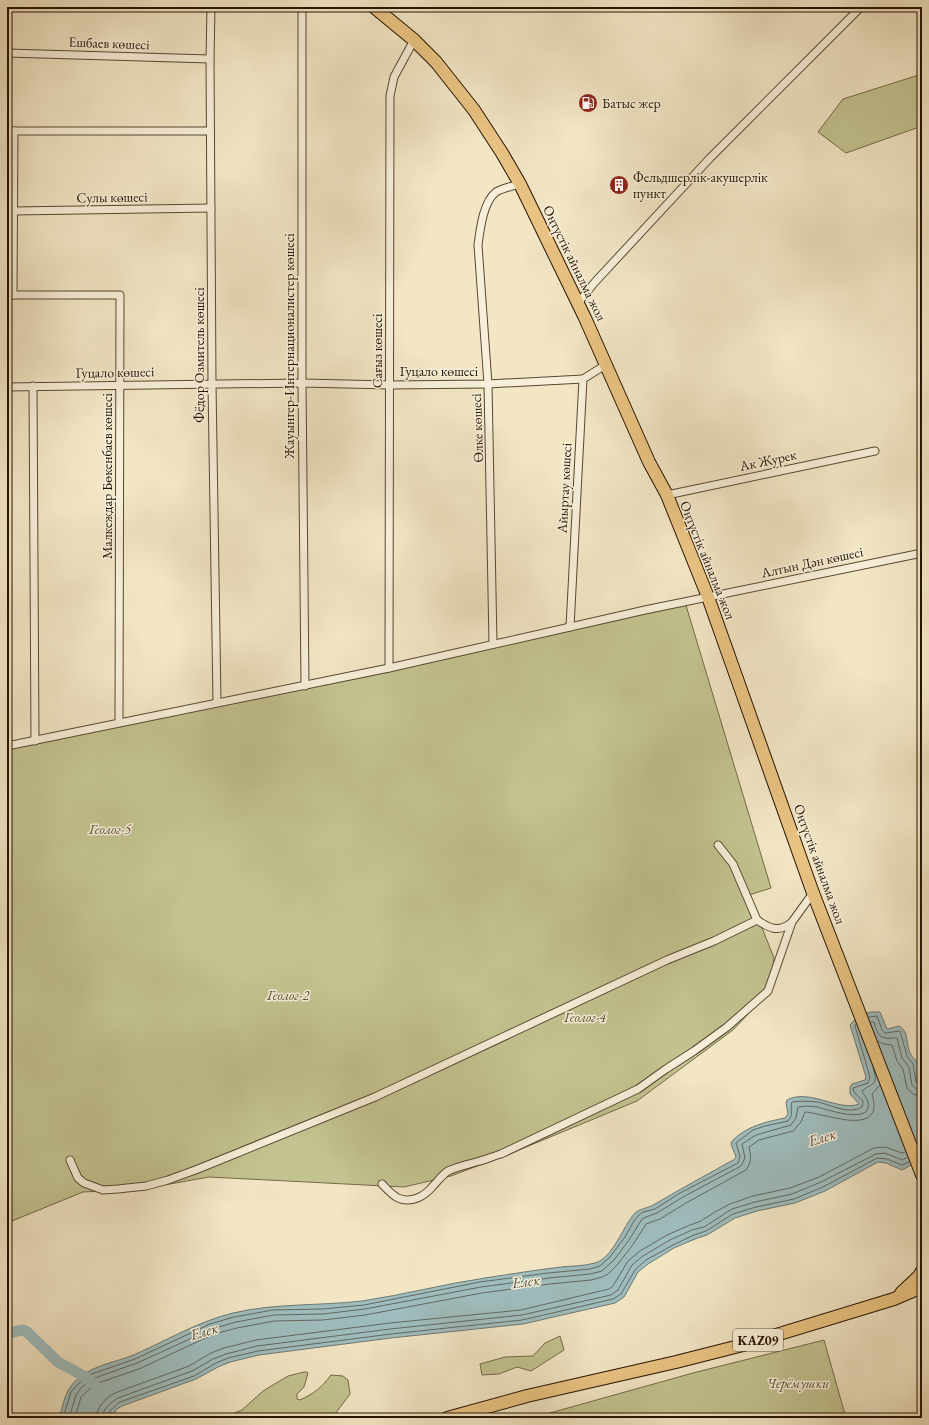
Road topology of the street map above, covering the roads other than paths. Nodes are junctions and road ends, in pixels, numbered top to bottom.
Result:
1 (212, 7) edge
2 (302, 7) edge
3 (374, 7) edge
4 (861, 7) edge
5 (414, 40) junction
6 (7, 53) edge
7 (210, 59) junction
8 (10, 131) edge
9 (210, 131) junction
10 (520, 184) junction
11 (211, 208) junction
12 (14, 211) junction
13 (10, 295) edge
14 (578, 303) junction
15 (607, 364) junction
16 (583, 379) junction
17 (302, 383) junction
18 (212, 384) junction
19 (488, 384) junction
20 (390, 385) junction
21 (33, 386) junction
22 (121, 386) junction
23 (7, 387) edge
24 (875, 451) dead end
25 (667, 495) junction
26 (922, 552) edge
27 (708, 597) junction
28 (570, 627) junction
29 (493, 644) junction
30 (389, 668) junction
31 (305, 686) junction
32 (217, 702) junction
33 (118, 723) junction
34 (35, 740) junction
35 (7, 746) edge
36 (718, 845) dead end
37 (813, 893) junction
38 (757, 920) junction
39 (792, 922) junction
40 (70, 1160) dead end
41 (922, 1175) edge
42 (382, 1184) dead end
43 (922, 1271) edge
44 (922, 1287) edge
45 (894, 1299) junction
46 (447, 1418) edge

1 - 7 street, Фёдор Озмитель көшесі
2 - 17 street, Жауынгер-Интернационалистер көшесі
3 - 5 highway, Оңтүстік айналма жол
4 - 14 street
5 - 10 highway, Оңтүстік айналма жол
5 - 20 street, Сағыз көшесі
6 - 7 street, Ешбаев көшесі
7 - 9 street, Фёдор Озмитель көшесі
8 - 9 street
8 - 12 street
9 - 11 street, Фёдор Озмитель көшесі
10 - 14 highway, Оңтүстік айналма жол
10 - 19 street, Өлке көшесі
11 - 12 street, Сулы көшесі
11 - 18 street, Фёдор Озмитель көшесі
12 - 13 street
13 - 22 street, Малкеждар Бөкенбаев көшесі
14 - 15 highway, Оңтүстік айналма жол
15 - 16 street
15 - 25 highway, Оңтүстік айналма жол
16 - 19 street, Гуцало көшесі
16 - 28 street, Айыртау көшесі
17 - 18 street, Гуцало көшесі
17 - 20 street, Гуцало көшесі
17 - 31 street, Жауынгер-Интернационалистер көшесі
18 - 22 street, Гуцало көшесі
18 - 32 street, Фёдор Озмитель көшесі
19 - 20 street, Гуцало көшесі
19 - 29 street, Өлке көшесі
20 - 30 street, Сағыз көшесі
21 - 22 street, Гуцало көшесі
21 - 23 street, Гуцало көшесі
21 - 34 street
22 - 33 street, Малкеждар Бөкенбаев көшесі
24 - 25 street, Ак Журек
25 - 27 highway, Оңтүстік айналма жол
26 - 27 street, Алтын Дән көшесі
27 - 28 street, Алтын Дән көшесі
27 - 37 highway, Оңтүстік айналма жол
28 - 29 street, Алтын Дән көшесі
29 - 30 street, Алтын Дән көшесі
30 - 31 street, Алтын Дән көшесі
31 - 32 street, Алтын Дән көшесі
32 - 33 street, Алтын Дән көшесі
33 - 34 street, Алтын Дән көшесі
34 - 35 street, Алтын Дән көшесі
36 - 38 street
37 - 39 street
37 - 41 highway, Оңтүстік айналма жол
38 - 39 street
38 - 40 street
39 - 42 street
43 - 45 highway
44 - 45 highway, KAZ09
45 - 46 highway, KAZ09

